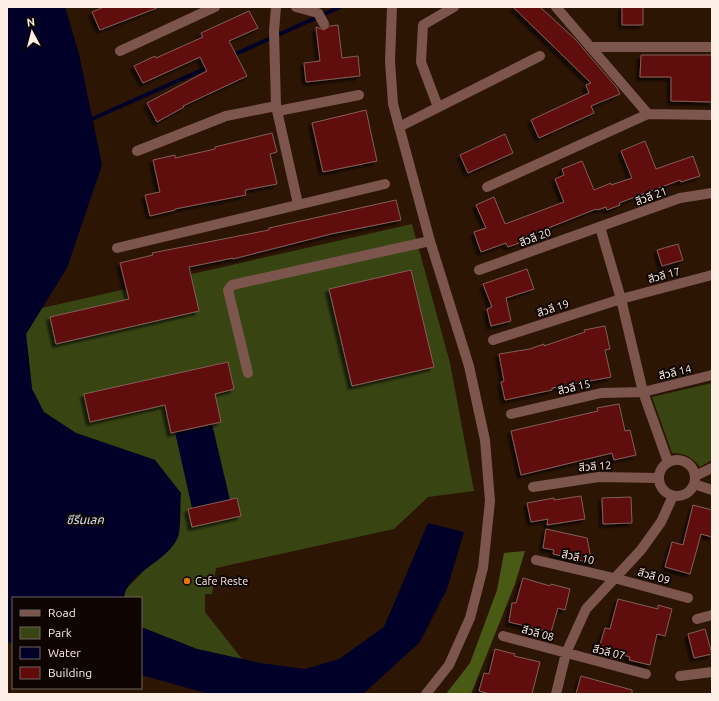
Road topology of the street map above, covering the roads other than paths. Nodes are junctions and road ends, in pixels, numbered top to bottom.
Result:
1 (214, 7) edge
2 (276, 7) edge
3 (296, 7) edge
4 (392, 7) edge
5 (454, 7) edge
6 (556, 7) edge
7 (322, 19) dead end
8 (590, 46) junction
9 (712, 47) edge
10 (120, 51) dead end
11 (540, 56) dead end
12 (359, 95) dead end
13 (438, 107) junction
14 (277, 108) junction
15 (648, 114) junction
16 (712, 115) edge
17 (399, 127) junction
18 (137, 151) dead end
19 (385, 184) dead end
20 (487, 187) dead end
21 (712, 194) edge
22 (298, 204) junction
23 (600, 227) junction
24 (430, 241) junction
25 (117, 248) dead end
26 (479, 270) dead end
27 (712, 274) edge
28 (621, 299) junction
29 (493, 340) dead end
30 (248, 373) dead end
31 (712, 376) edge
32 (643, 392) junction
33 (511, 414) dead end
34 (668, 462) junction
35 (712, 468) edge
36 (659, 478) junction
37 (694, 480) junction
38 (533, 487) dead end
39 (712, 490) edge
40 (673, 496) junction
41 (536, 560) dead end
42 (614, 578) junction
43 (688, 598) dead end
44 (712, 615) edge
45 (697, 619) dead end
46 (503, 636) dead end
47 (566, 653) junction
48 (712, 672) edge
49 (646, 674) dead end
50 (680, 676) dead end
51 (426, 694) edge
52 (556, 694) edge

1 - 10 street
2 - 14 street
3 - 7 street
4 - 17 street
5 - 13 street
6 - 8 street
8 - 9 street
8 - 15 street
11 - 13 street
12 - 14 street
13 - 17 street
14 - 18 street
14 - 22 street
15 - 16 street
15 - 20 street
17 - 24 street
19 - 22 street
21 - 23 street, สีวลี 21
22 - 25 street
23 - 26 street, สีวลี 20
23 - 28 street
24 - 30 street
24 - 51 street
27 - 28 street, สีวลี 17
28 - 29 street, สีวลี 19
28 - 32 street
31 - 32 street, สีวลี 14
32 - 33 street, สีวลี 15
32 - 34 street
34 - 36 street
34 - 37 street
35 - 37 street
36 - 38 street, สีวลี 12
36 - 40 street
37 - 39 street
37 - 40 street
40 - 42 street
41 - 42 street, สีวลี 10
42 - 43 street, สีวลี 09
42 - 47 street
44 - 45 street
46 - 47 street, สีวลี 08
47 - 49 street, สีวลี 07
47 - 52 street
48 - 50 street

